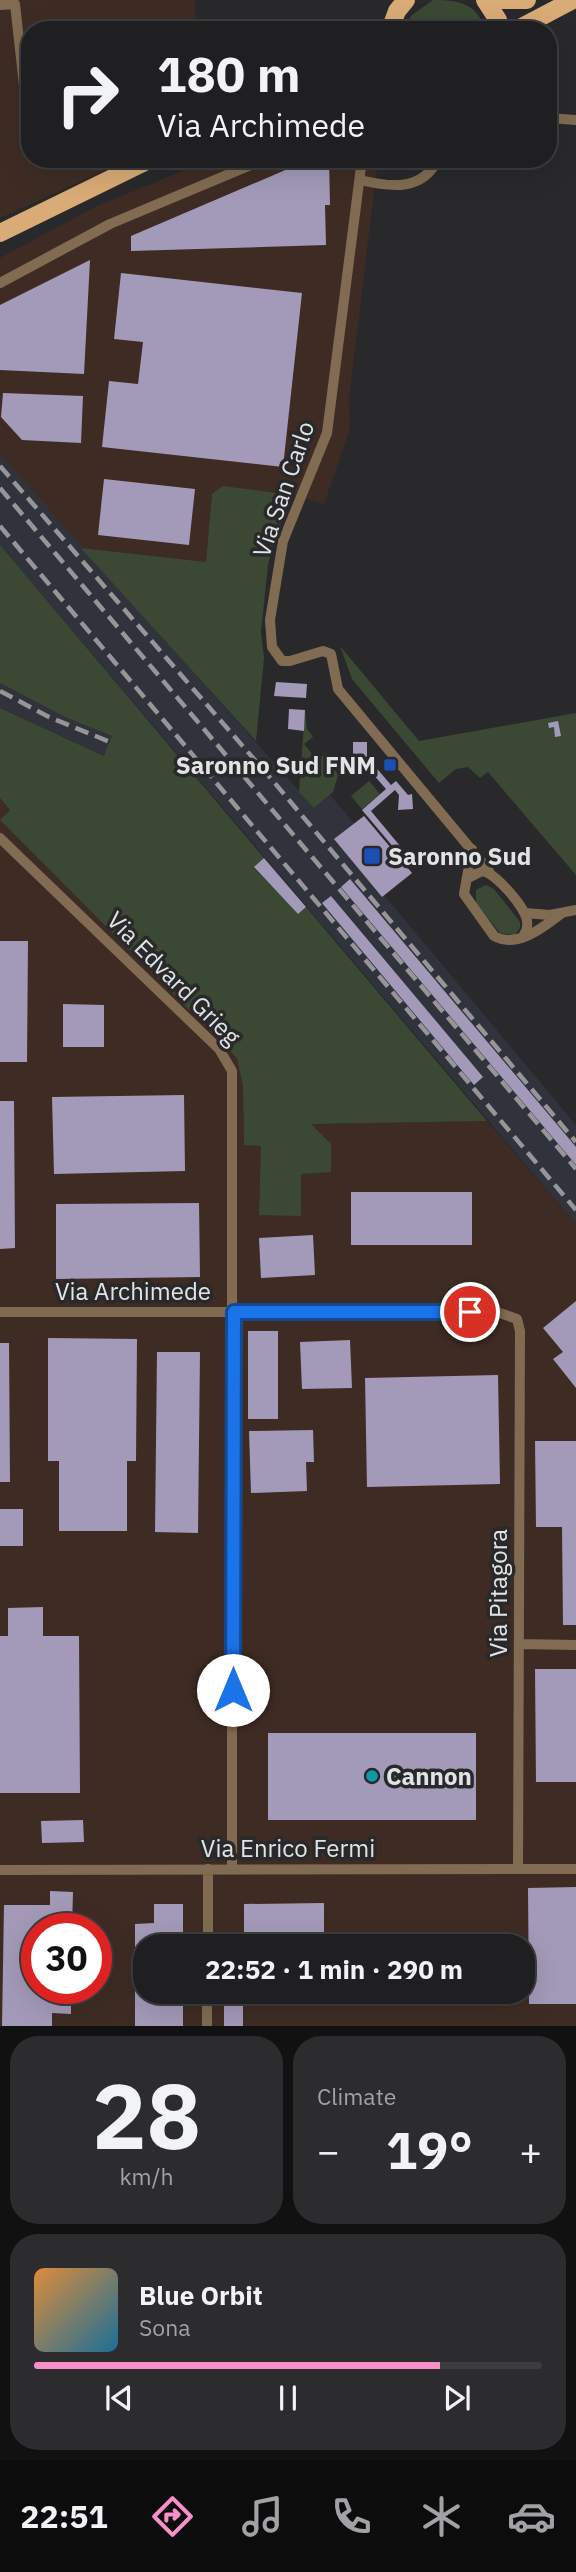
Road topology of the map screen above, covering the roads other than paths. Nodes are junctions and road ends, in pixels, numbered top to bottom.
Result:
1 (406, 0) edge
2 (485, 0) edge
3 (502, 0) edge
4 (527, 0) edge
5 (573, 0) edge
6 (0, 5) edge
7 (393, 21) edge
8 (498, 21) edge
9 (533, 21) edge
10 (21, 58) edge
11 (557, 119) edge
12 (576, 120) edge
13 (557, 126) edge
14 (576, 128) edge
15 (133, 168) edge
16 (244, 168) edge
17 (361, 168) edge
18 (432, 168) edge
19 (360, 180) junction
20 (0, 233) edge
21 (0, 283) edge
22 (0, 838) edge
23 (471, 848) junction
24 (489, 871) junction
25 (468, 878) junction
26 (576, 910) edge
27 (525, 913) junction
28 (562, 913) junction
29 (522, 938) junction
30 (0, 1312) edge
31 (234, 1312) junction
32 (517, 1319) joint
33 (519, 1644) junction
34 (576, 1645) edge
35 (208, 1869) junction
36 (232, 1869) junction
37 (518, 1869) junction
38 (576, 1869) edge
39 (0, 1870) edge
40 (208, 1934) edge
41 (207, 2004) edge
42 (207, 2026) edge

1 - 7 main road
2 - 8 main road
3 - 4 main road
5 - 9 main road
6 - 10 street
11 - 12 street
13 - 14 street
15 - 20 main road
16 - 21 street
17 - 19 street, Via San Carlo
18 - 19 street
19 - 23 street, Via San Carlo
22 - 31 street, Via Edvard Grieg
23 - 24 street, Via San Carlo
23 - 25 street
24 - 25 street
24 - 27 street, Via San Carlo
25 - 29 street
26 - 28 street
27 - 28 street
27 - 29 street
28 - 29 street
30 - 31 street, Via Archimede
31 - 32 street, Via Archimede
31 - 36 street, Via Edvard Grieg
32 - 33 street, Via Pitagora
33 - 34 street
33 - 37 street, Via Pitagora
35 - 36 street, Via Enrico Fermi
35 - 39 street, Via Enrico Fermi
35 - 40 street
36 - 37 street, Via Enrico Fermi
37 - 38 street, Via Enrico Fermi
41 - 42 street

